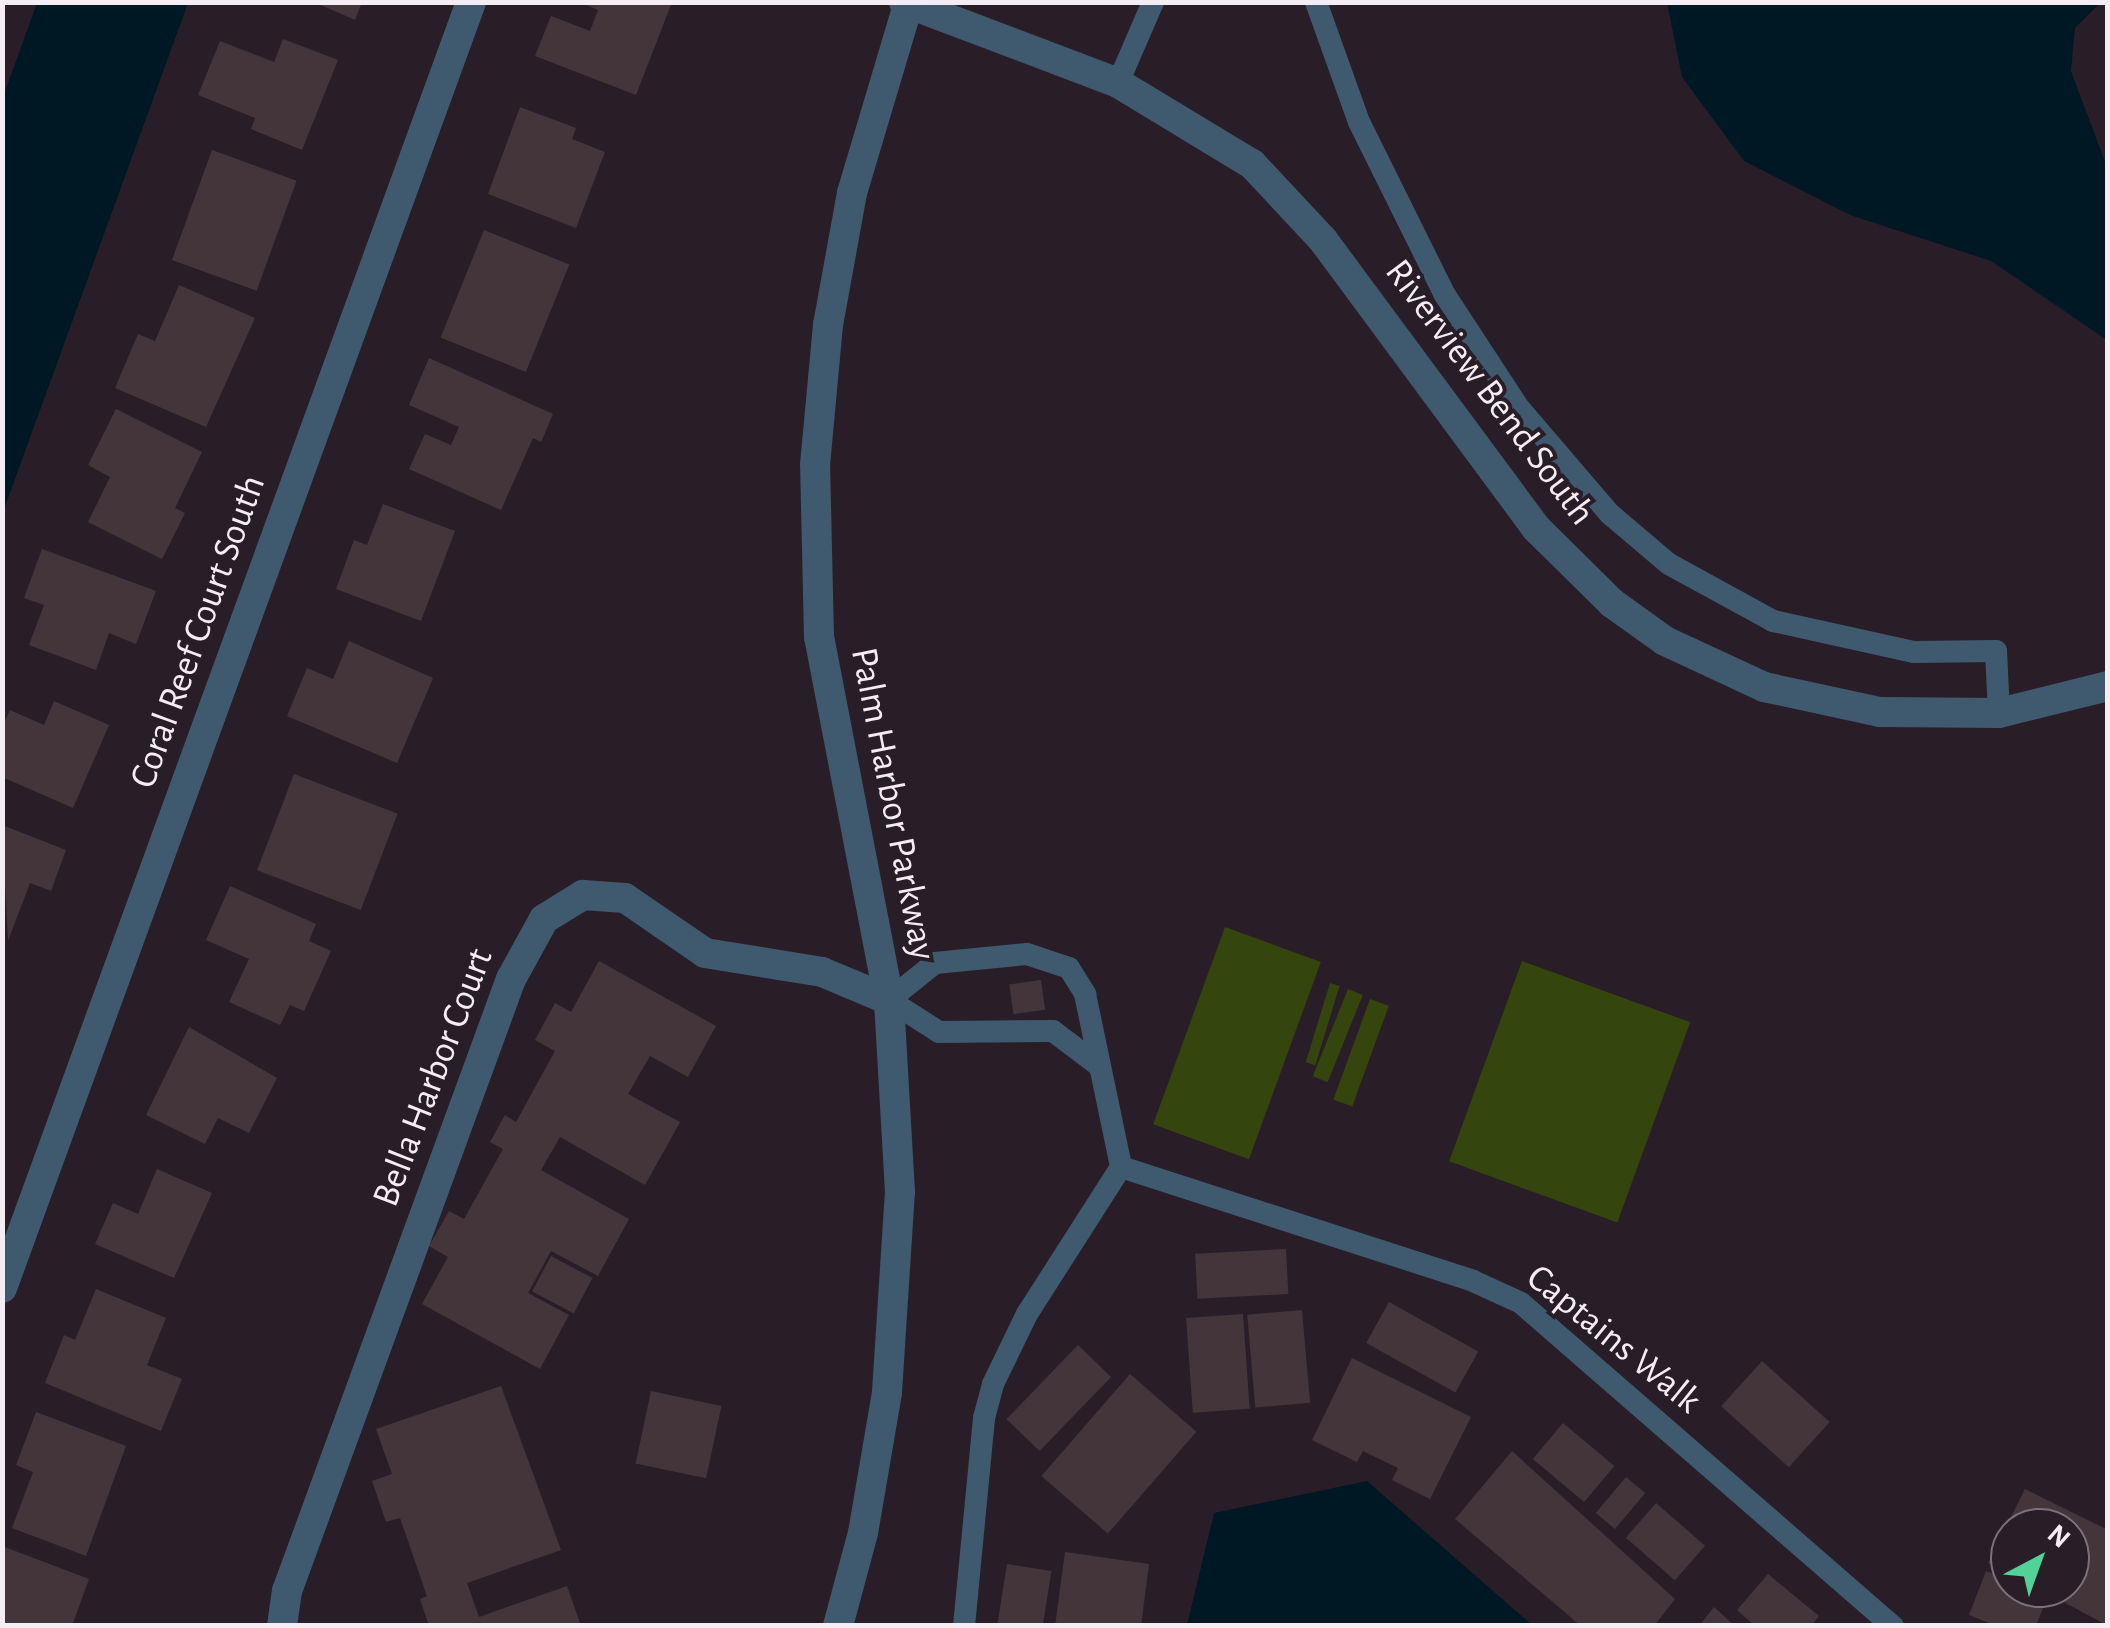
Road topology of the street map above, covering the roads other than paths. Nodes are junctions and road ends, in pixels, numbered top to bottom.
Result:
1 (472, 2) edge
2 (1154, 2) edge
3 (1316, 2) edge
4 (907, 3) edge
5 (1118, 82) junction
6 (2108, 686) edge
7 (2000, 713) junction
8 (889, 1000) junction
9 (1098, 1065) junction
10 (1121, 1166) junction
11 (2, 1288) edge
12 (282, 1626) edge
13 (838, 1626) edge
14 (964, 1626) edge
15 (1893, 1626) edge

1 - 11 street, Coral Reef Court South
2 - 5 lane
3 - 7 lane
4 - 5 street, Riverview Bend South
4 - 8 street, Palm Harbor Parkway
5 - 7 street, Riverview Bend South
6 - 7 street, Riverview Bend South
8 - 9 lane
8 - 9 lane
8 - 12 street, Bella Harbor Court
8 - 13 street, Palm Harbor Parkway
9 - 10 lane
10 - 14 lane
10 - 15 lane, Captains Walk

